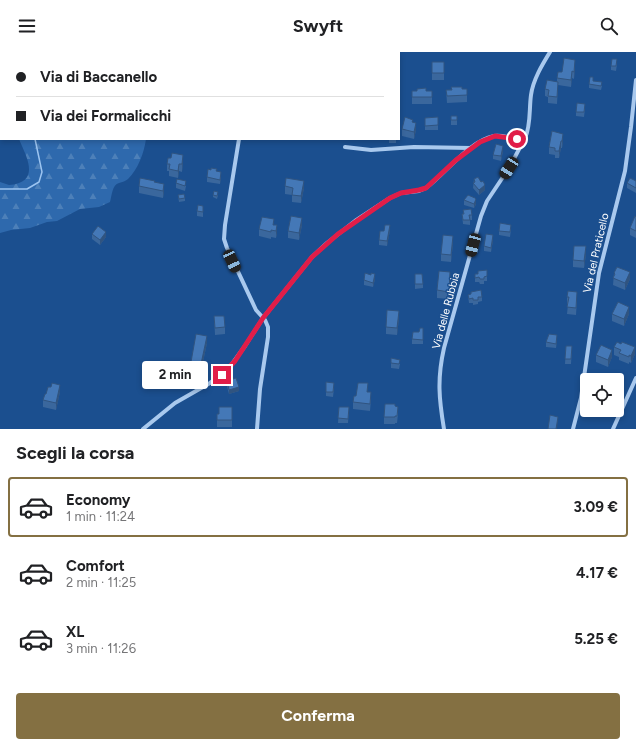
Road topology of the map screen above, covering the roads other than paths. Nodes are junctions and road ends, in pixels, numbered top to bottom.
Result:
1 (550, 52) edge
2 (636, 80) edge
3 (525, 138) junction
4 (239, 140) edge
5 (344, 147) dead end
6 (472, 148) junction
7 (263, 318) junction
8 (636, 378) edge
9 (144, 429) edge
10 (257, 429) edge
11 (444, 429) edge
12 (573, 429) edge
13 (613, 429) edge

1 - 3 street, Via delle Rubbia
2 - 12 street, Via del Praticello
3 - 6 street
3 - 11 street, Via delle Rubbia
4 - 7 street
5 - 6 street
6 - 7 street
7 - 9 street
7 - 10 street
8 - 13 street

